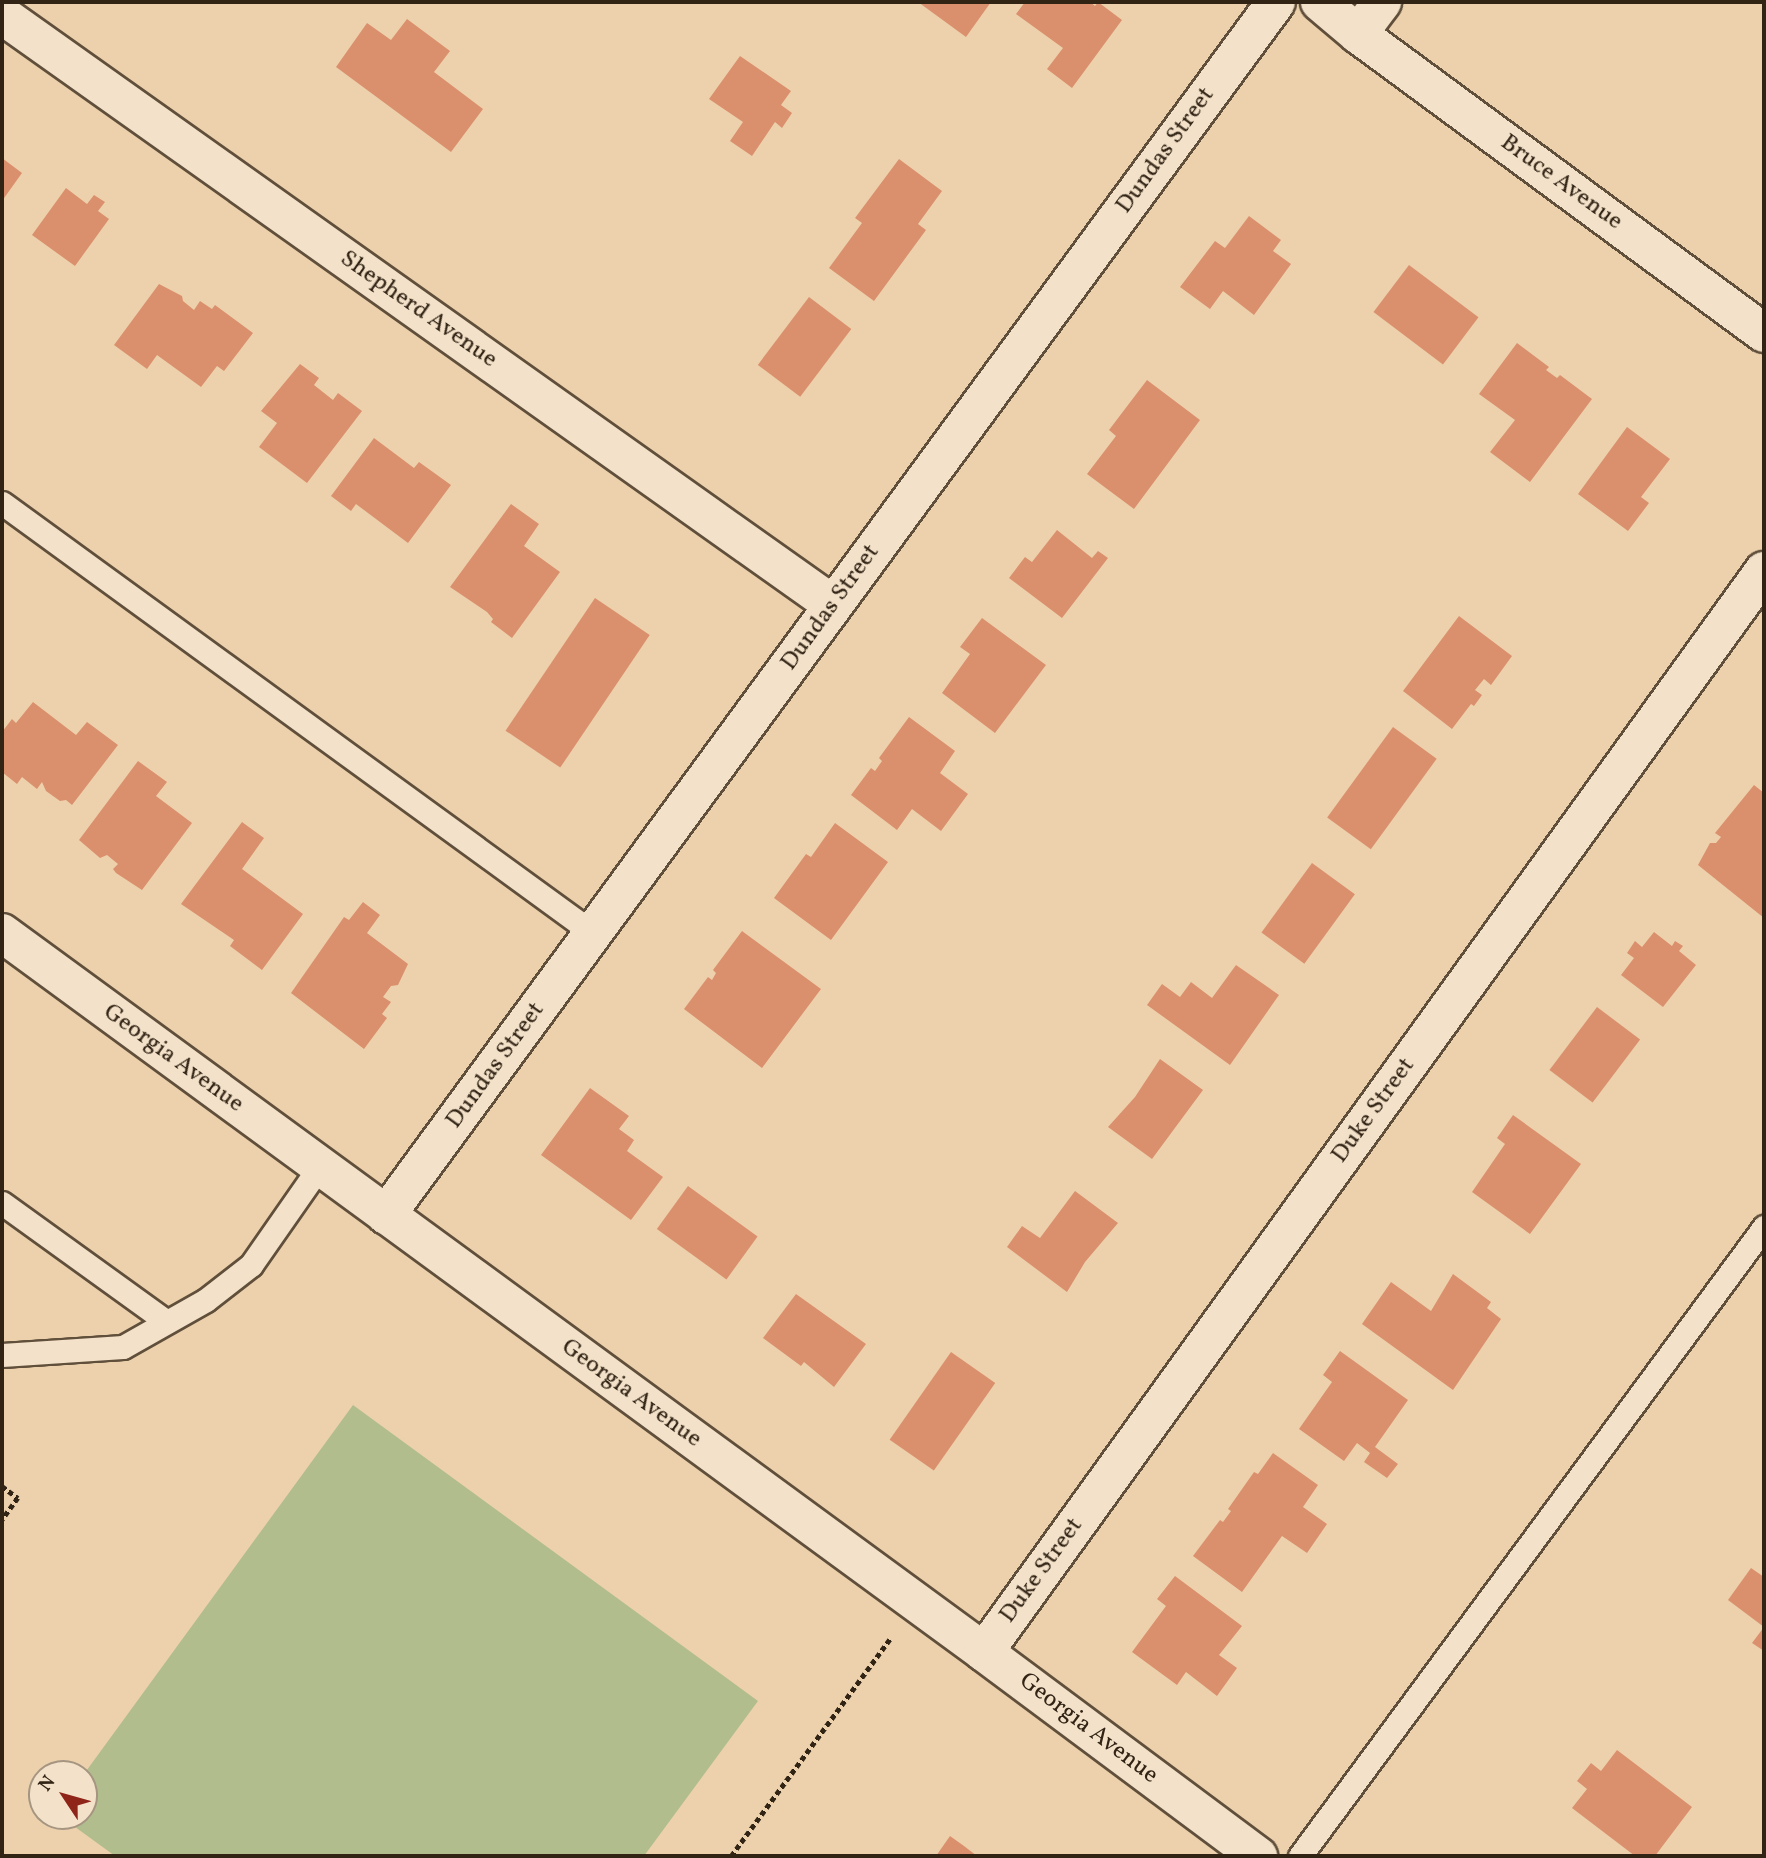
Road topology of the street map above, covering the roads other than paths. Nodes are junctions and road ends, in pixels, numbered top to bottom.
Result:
1 (5, 2) edge
2 (1276, 2) edge
3 (1320, 2) edge
4 (1382, 2) edge
5 (2, 7) edge
6 (2, 15) edge
7 (1358, 34) junction
8 (1764, 332) edge
9 (2, 503) edge
10 (1764, 571) edge
11 (833, 605) junction
12 (2, 933) edge
13 (593, 933) junction
14 (320, 1166) junction
15 (2, 1203) edge
16 (386, 1215) junction
17 (1764, 1227) edge
18 (167, 1322) junction
19 (2, 1355) edge
20 (984, 1652) junction
21 (1258, 1856) edge
22 (1300, 1856) edge

1 - 5 lane
2 - 11 street, Dundas Street
3 - 7 street, Bruce Avenue
4 - 7 street
6 - 11 street, Shepherd Avenue
7 - 8 street, Bruce Avenue
9 - 13 lane
10 - 20 street, Duke Street
11 - 13 street, Dundas Street
12 - 14 street, Georgia Avenue
13 - 16 street, Dundas Street
14 - 16 street, Georgia Avenue
14 - 18 lane
15 - 18 lane
16 - 20 street, Georgia Avenue
17 - 22 lane
18 - 19 lane
20 - 21 street, Georgia Avenue

